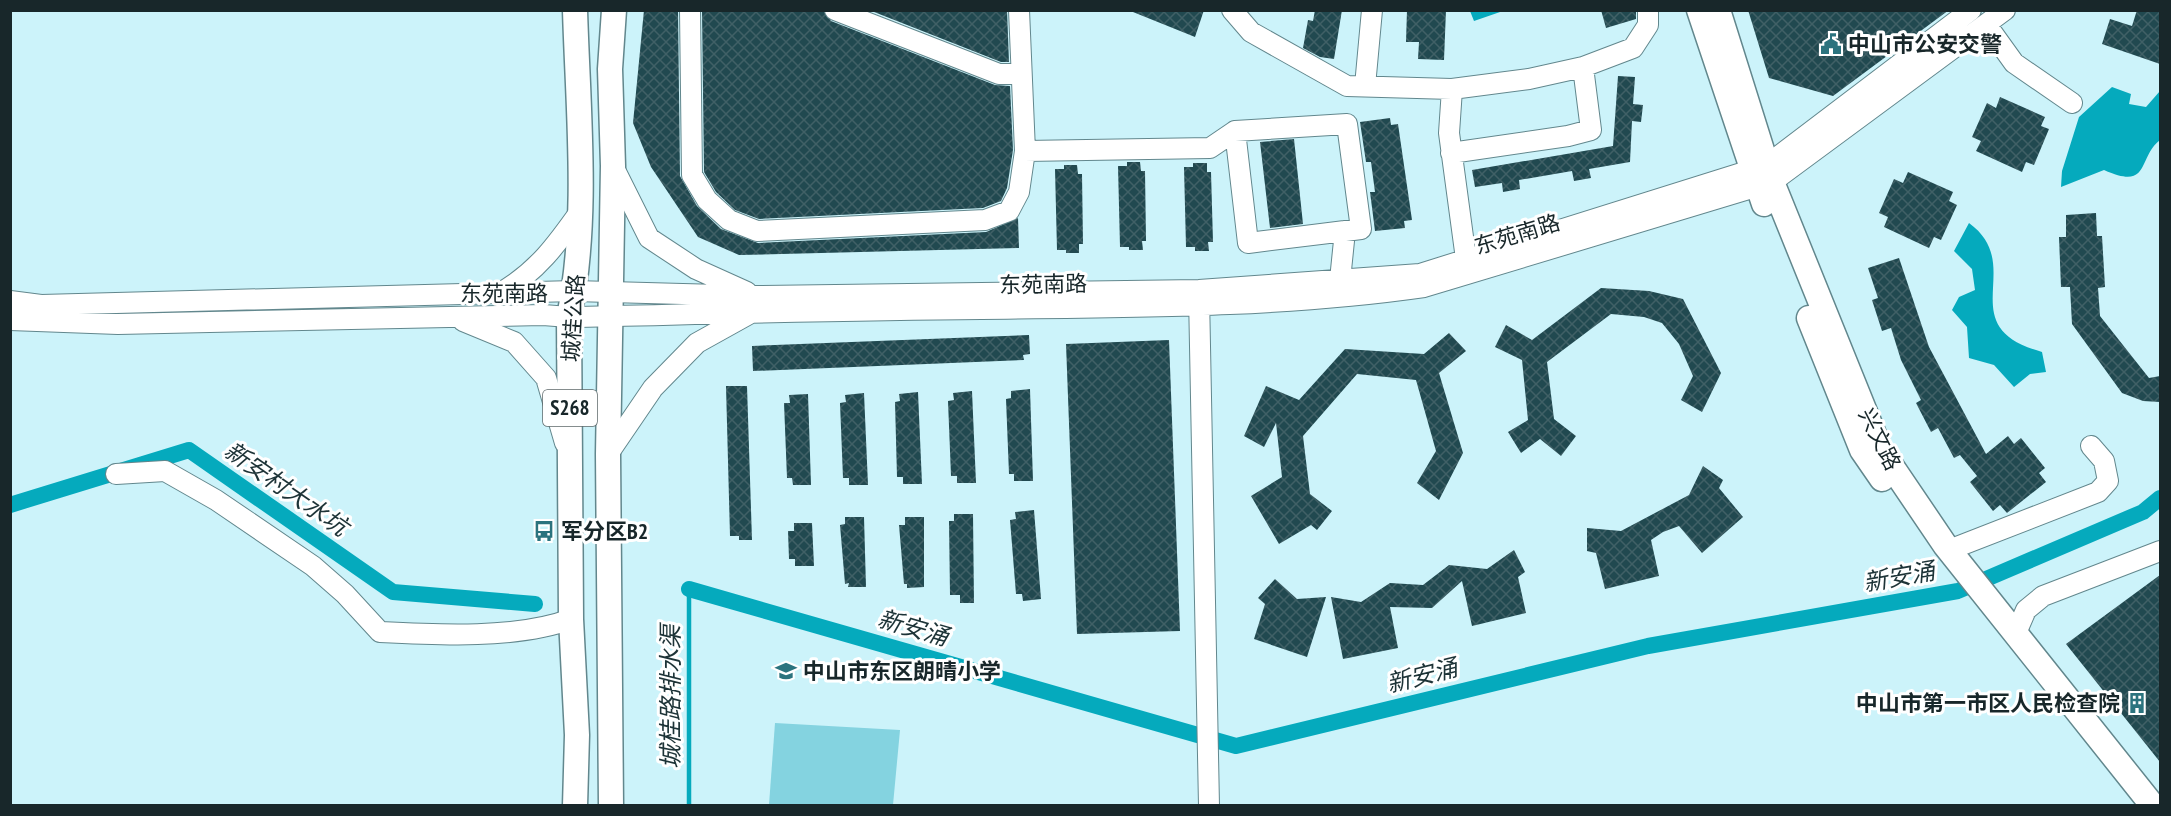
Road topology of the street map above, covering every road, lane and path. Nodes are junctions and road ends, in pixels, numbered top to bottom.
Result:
1 (575, 10) edge
2 (614, 10) edge
3 (690, 10) edge
4 (835, 10) edge
5 (1019, 10) edge
6 (1232, 10) edge
7 (1372, 10) edge
8 (1648, 10) edge
9 (1699, 10) edge
10 (1718, 10) edge
11 (1971, 10) edge
12 (2005, 10) edge
13 (1986, 24) junction
14 (1583, 67) junction
15 (1021, 74) junction
16 (1365, 86) junction
17 (1452, 89) junction
18 (2072, 103) dead end
19 (1235, 132) junction
20 (1025, 151) junction
21 (1450, 153) junction
22 (613, 166) junction
23 (1762, 176) junction
24 (581, 210) junction
25 (1345, 231) junction
26 (1466, 259) junction
27 (1340, 280) junction
28 (574, 291) junction
29 (609, 292) junction
30 (497, 294) junction
31 (1199, 298) junction
32 (10, 301) edge
33 (755, 303) junction
34 (611, 316) junction
35 (455, 317) junction
36 (569, 317) junction
37 (10, 320) edge
38 (2091, 447) dead end
39 (608, 454) junction
40 (570, 460) junction
41 (116, 474) dead end
42 (2160, 551) edge
43 (1949, 557) junction
44 (1979, 598) junction
45 (571, 619) junction
46 (2016, 633) junction
47 (575, 806) edge
48 (611, 806) edge
49 (1209, 806) edge
50 (2134, 806) edge
51 (2153, 806) edge

1 - 24 main road, 城桂公路 / S268
2 - 22 main road, 城桂公路 / S268
3 - 20 street
4 - 15 street
5 - 15 street
6 - 16 street
7 - 16 street
8 - 14 street
9 - 23 main road, 兴文路
10 - 23 main road, 兴文路
11 - 23 street, 东苑南路
12 - 13 street, 东苑南路
13 - 18 street
13 - 23 street, 东苑南路
14 - 17 street
14 - 21 street
15 - 20 street
16 - 17 street
17 - 21 street
19 - 20 street
19 - 25 street
19 - 25 street
21 - 26 street
22 - 29 main road, 城桂公路 / S268
22 - 33 street
23 - 26 street, 东苑南路
23 - 31 street, 东苑南路
23 - 43 main road, 兴文路
24 - 28 main road, 城桂公路 / S268
24 - 30 street
25 - 27 street
26 - 27 street, 东苑南路
27 - 31 street, 东苑南路
28 - 29 street, 东苑南路
28 - 30 street, 东苑南路
28 - 36 main road, 城桂公路 / S268
29 - 33 street, 东苑南路
29 - 34 main road, 城桂公路 / S268
30 - 32 street, 东苑南路
31 - 33 street, 东苑南路
31 - 49 street
33 - 34 street, 东苑南路
33 - 39 street
34 - 36 street, 东苑南路
34 - 39 main road, 城桂公路 / S268
35 - 36 street, 东苑南路
35 - 37 street, 东苑南路
35 - 40 street
36 - 40 main road, 城桂公路 / S268
38 - 43 street
39 - 48 main road, 城桂公路 / S268
40 - 45 main road, 城桂公路 / S268
41 - 45 street
42 - 46 street
43 - 44 main road, 兴文路
44 - 46 main road, 兴文路
44 - 50 main road, 兴文路
45 - 47 main road, 城桂公路 / S268
46 - 51 main road, 兴文路

